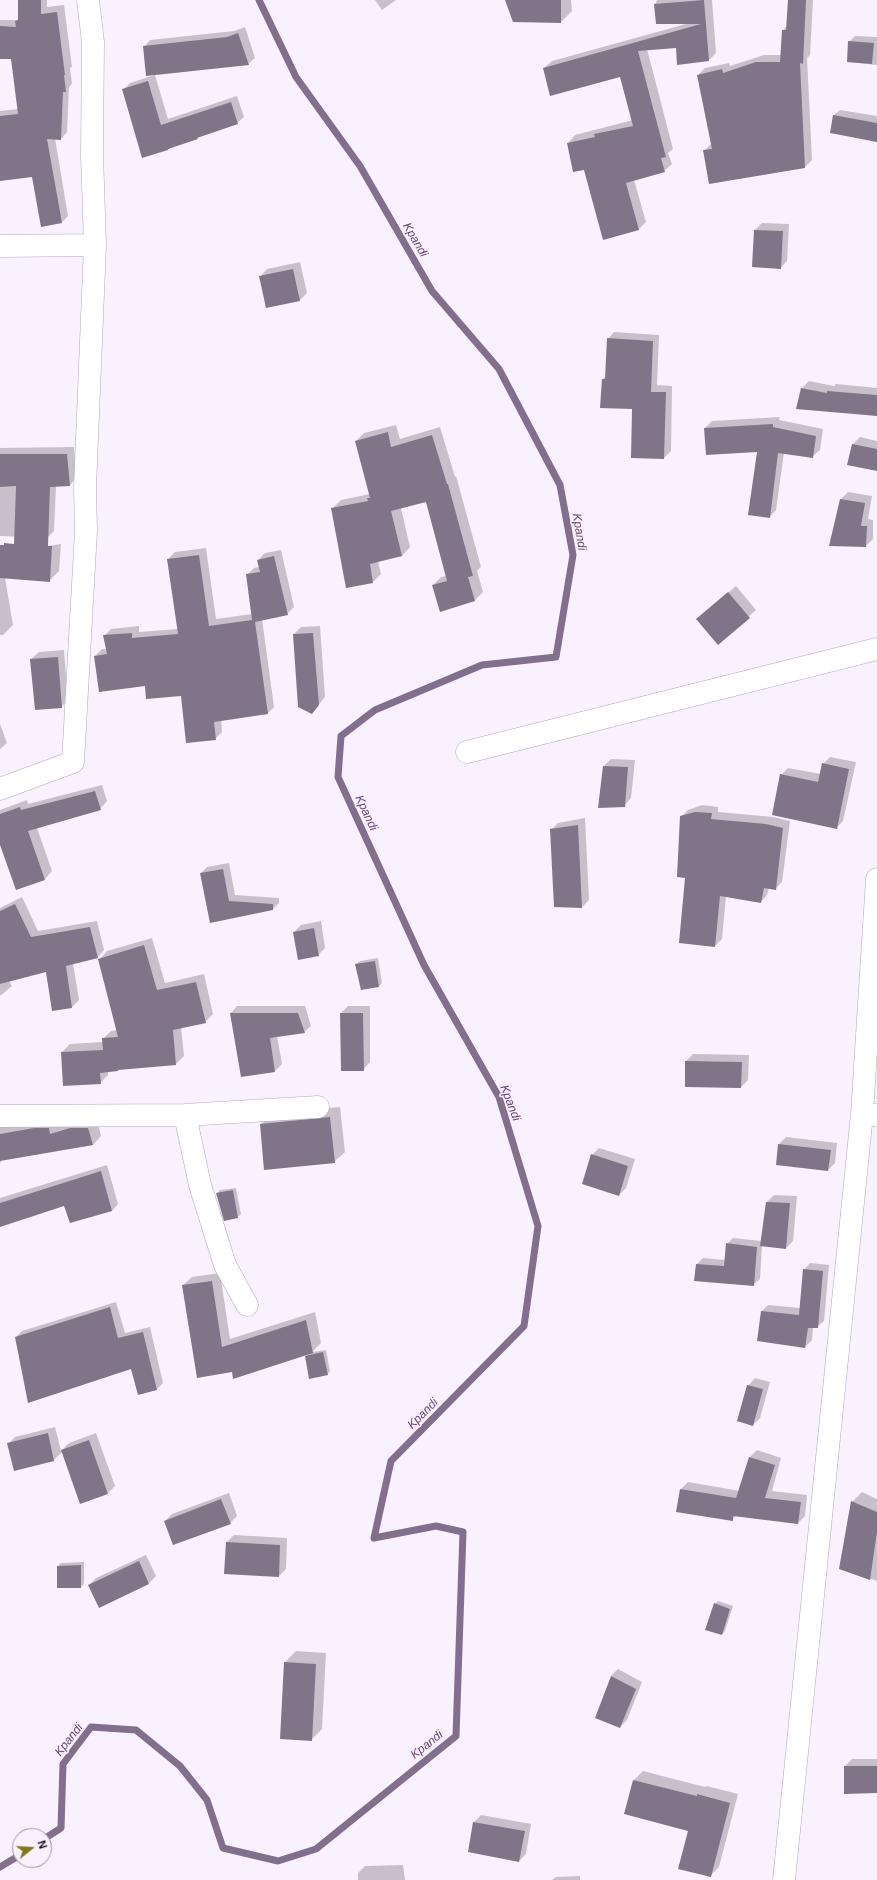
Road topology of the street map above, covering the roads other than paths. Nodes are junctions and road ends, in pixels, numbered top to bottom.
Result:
1 (88, 0) edge
2 (95, 245) junction
3 (0, 246) edge
4 (877, 649) edge
5 (467, 752) dead end
6 (0, 789) edge
7 (877, 879) edge
8 (318, 1107) dead end
9 (185, 1115) junction
10 (869, 1115) edge
11 (0, 1116) edge
12 (247, 1304) dead end
13 (784, 1880) edge

1 - 2 street
2 - 3 street
2 - 6 street
4 - 5 street
7 - 10 street
8 - 9 street
9 - 11 street
9 - 12 street
10 - 13 street

